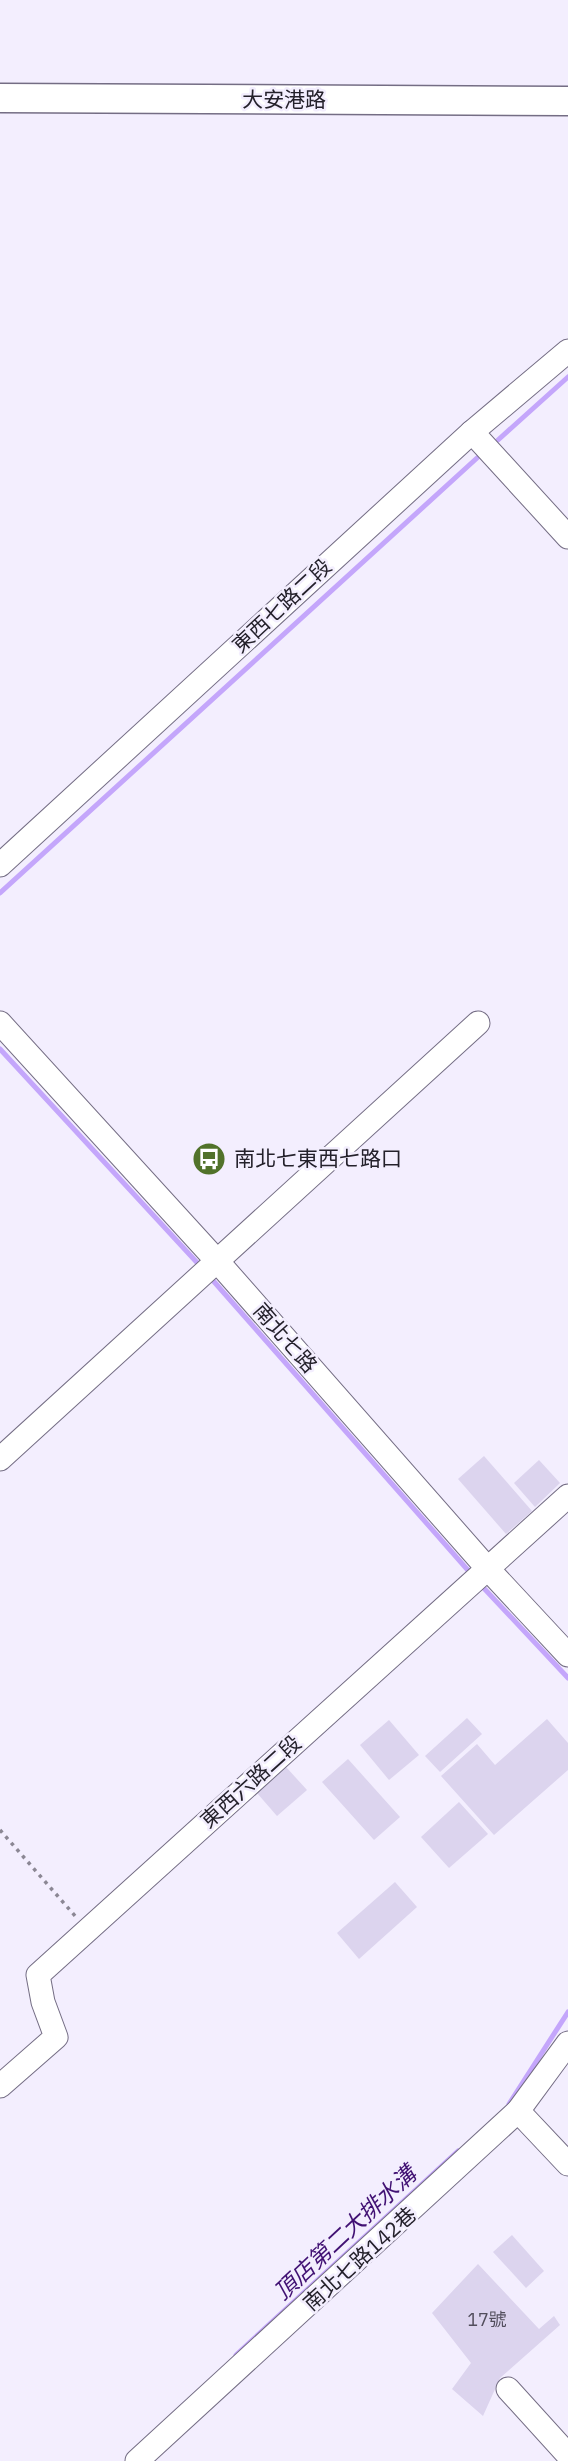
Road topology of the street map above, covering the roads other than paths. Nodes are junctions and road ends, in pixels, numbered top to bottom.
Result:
1 (0, 99) edge
2 (568, 101) edge
3 (568, 351) edge
4 (472, 432) junction
5 (568, 537) edge
6 (0, 865) edge
7 (0, 1023) edge
8 (478, 1023) dead end
9 (218, 1262) junction
10 (0, 1459) edge
11 (568, 1496) edge
12 (488, 1569) junction
13 (568, 1655) edge
14 (568, 2043) edge
15 (0, 2087) edge
16 (518, 2111) junction
17 (568, 2164) edge
18 (508, 2389) dead end
19 (568, 2455) edge
20 (137, 2461) edge

1 - 2 main road, 大安港路
3 - 4 street, 東西七路二段
4 - 5 street
4 - 6 street, 東西七路二段
7 - 9 street, 南北七路
8 - 9 street
9 - 10 street
9 - 12 street, 南北七路
11 - 12 street, 東西六路二段
12 - 13 street, 南北七路
12 - 15 street, 東西六路二段
14 - 16 street, 南北七路142巷
16 - 17 street
16 - 20 street, 南北七路142巷
18 - 19 street

